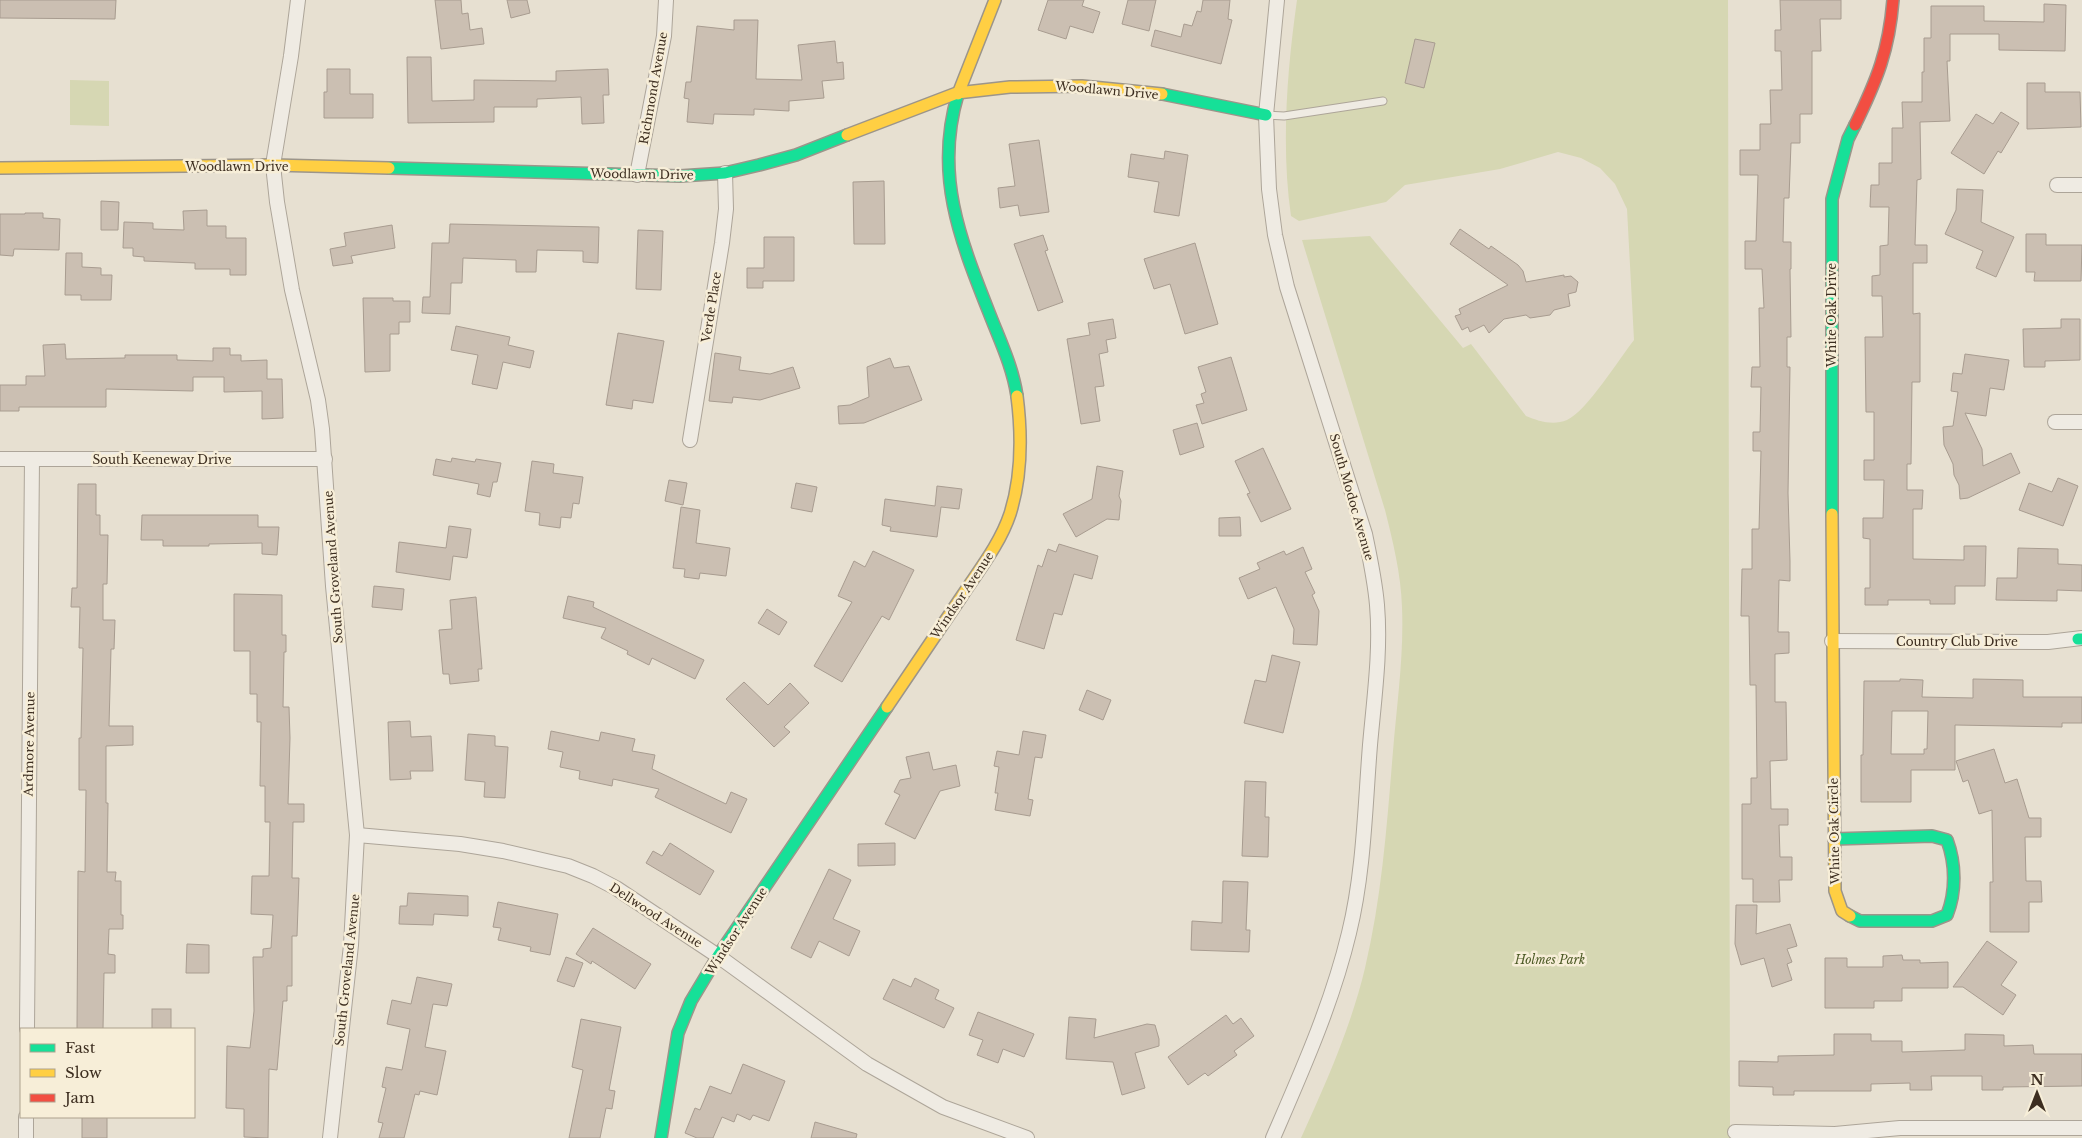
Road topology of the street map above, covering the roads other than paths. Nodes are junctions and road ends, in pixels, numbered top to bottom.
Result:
1 (298, 0) edge
2 (666, 0) edge
3 (995, 0) edge
4 (1277, 0) edge
5 (1893, 0) edge
6 (957, 93) junction
7 (1383, 101) dead end
8 (1266, 115) junction
9 (273, 165) junction
10 (0, 168) edge
11 (724, 173) junction
12 (637, 175) junction
13 (2057, 185) dead end
14 (2082, 185) edge
15 (2055, 422) dead end
16 (2082, 422) edge
17 (690, 440) dead end
18 (0, 458) edge
19 (32, 459) junction
20 (325, 459) junction
21 (2081, 638) edge
22 (1832, 641) junction
23 (357, 835) junction
24 (1834, 839) junction
25 (718, 956) junction
26 (27, 1028) edge
27 (26, 1118) edge
28 (2082, 1128) edge
29 (1735, 1132) dead end
30 (26, 1138) edge
31 (330, 1138) edge
32 (661, 1138) edge
33 (1027, 1138) edge
34 (1273, 1138) edge

1 - 9 street, South Groveland Avenue
2 - 12 street, Richmond Avenue
3 - 6 street, Windsor Avenue
4 - 8 street, South Modoc Avenue
5 - 22 street, White Oak Drive
6 - 8 street, Woodlawn Drive
6 - 11 street, Woodlawn Drive
6 - 25 street, Windsor Avenue
7 - 8 lane
8 - 34 street, South Modoc Avenue
9 - 10 street, Woodlawn Drive
9 - 12 street, Woodlawn Drive
9 - 20 street, South Groveland Avenue
11 - 12 street, Woodlawn Drive
11 - 17 street, Verde Place
13 - 14 street
15 - 16 street
18 - 19 street, South Keeneway Drive
19 - 20 street, South Keeneway Drive
19 - 26 street, Ardmore Avenue
20 - 23 street, South Groveland Avenue
21 - 22 street, Country Club Drive
22 - 24 street, White Oak Circle
23 - 25 street, Dellwood Avenue
23 - 31 street, South Groveland Avenue
24 - 24 street, White Oak Circle
25 - 32 street, Windsor Avenue
25 - 33 street, Dellwood Avenue
27 - 30 street
28 - 29 street

